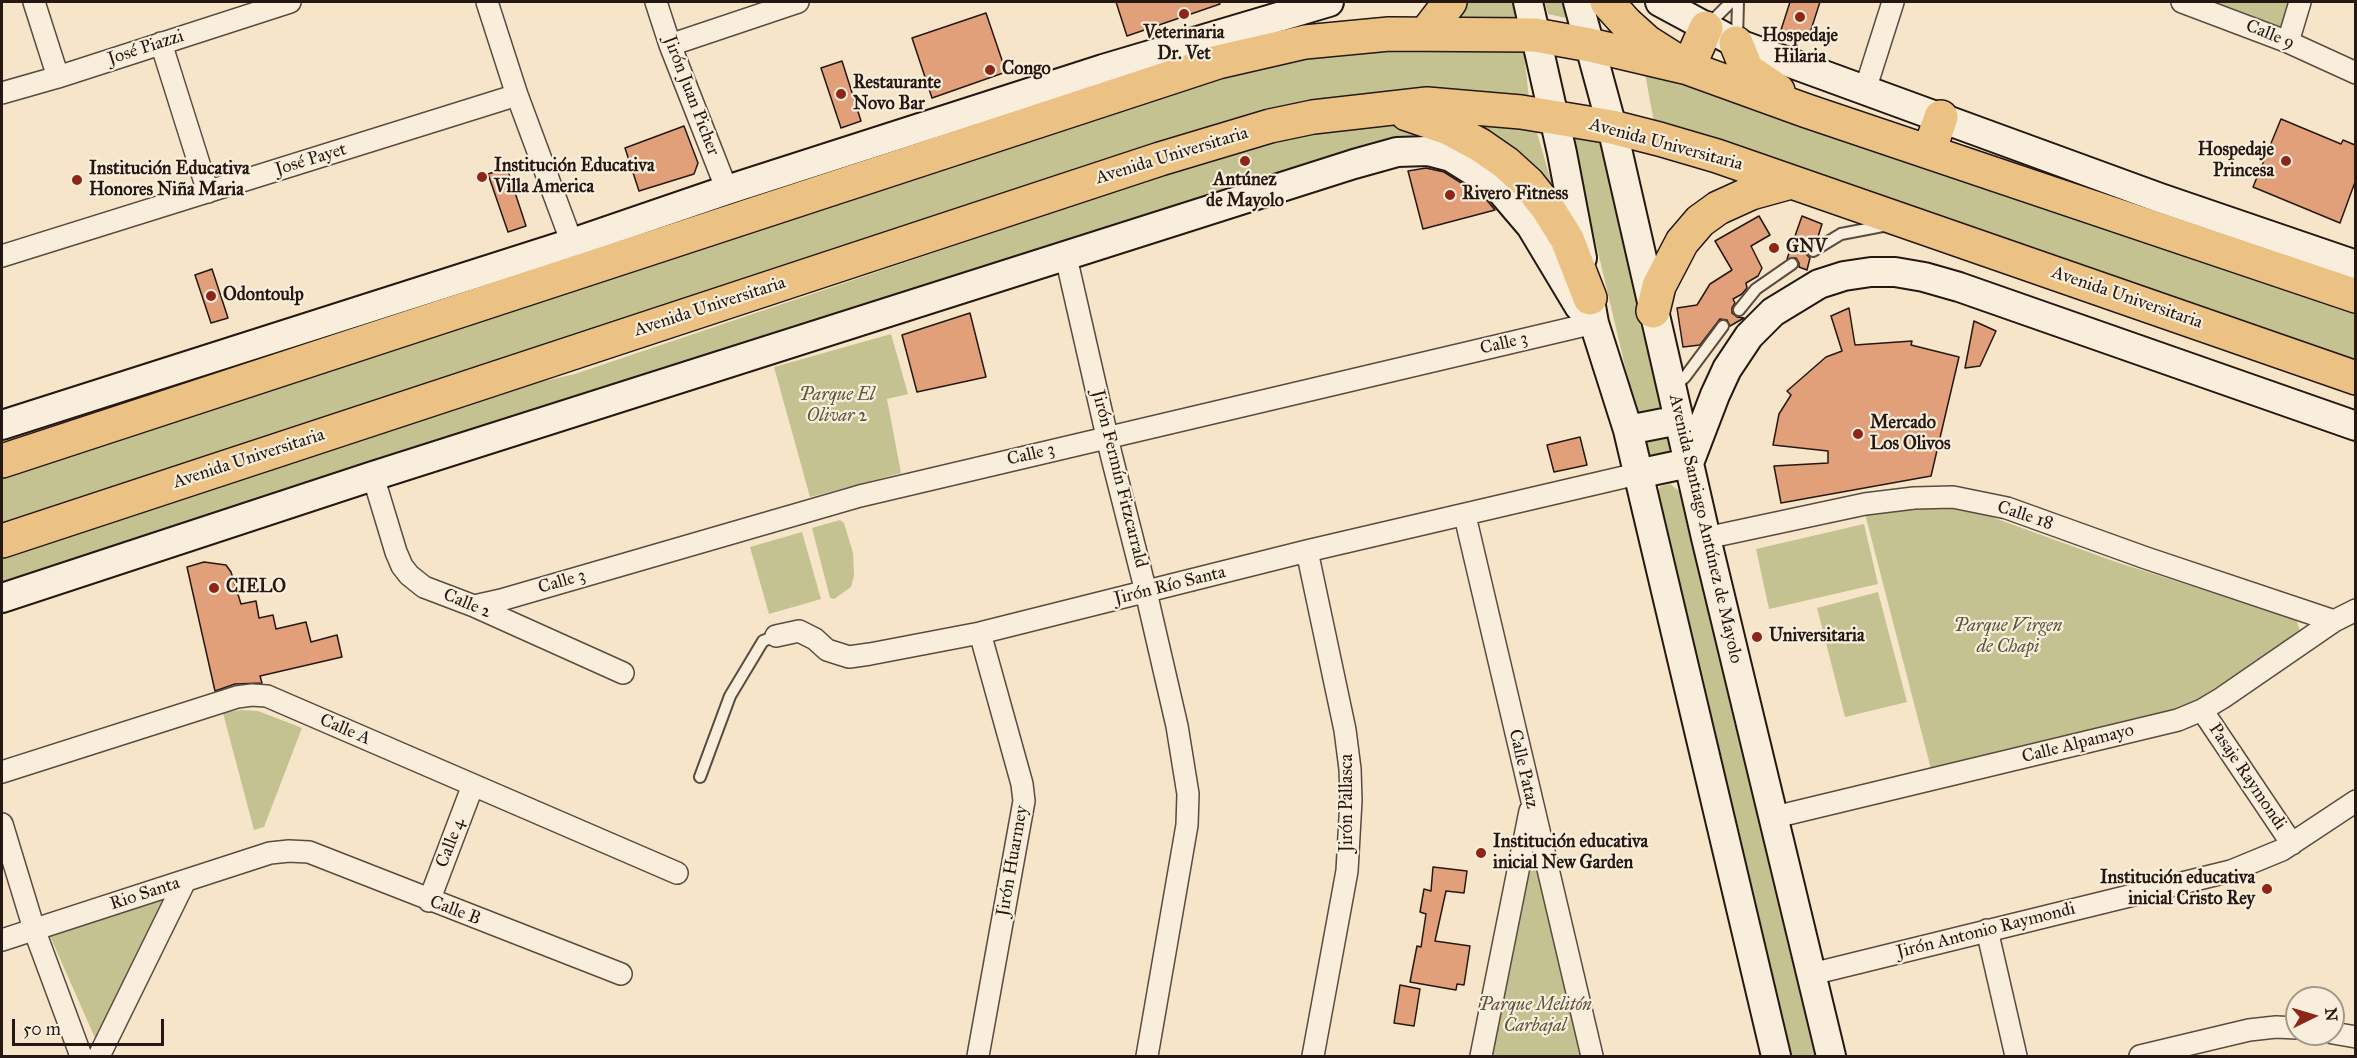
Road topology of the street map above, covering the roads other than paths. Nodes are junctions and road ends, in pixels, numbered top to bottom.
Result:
1 (34, 2) edge
2 (290, 2) edge
3 (487, 2) edge
4 (656, 2) edge
5 (798, 2) edge
6 (1329, 2) edge
7 (1450, 2) edge
8 (1528, 2) edge
9 (1578, 2) edge
10 (1607, 2) edge
11 (1660, 2) edge
12 (1731, 2) edge
13 (1738, 2) edge
14 (1893, 2) edge
15 (2182, 2) edge
16 (2300, 2) edge
17 (1706, 28) junction
18 (1426, 33) junction
19 (1535, 35) junction
20 (2288, 42) junction
21 (161, 43) junction
22 (1736, 43) junction
23 (670, 45) junction
24 (1590, 45) junction
25 (1688, 68) junction
26 (2355, 73) edge
27 (58, 77) junction
28 (1087, 89) junction
29 (1866, 90) junction
30 (2, 93) edge
31 (517, 95) junction
32 (1384, 109) junction
33 (1807, 111) junction
34 (1554, 117) junction
35 (1941, 117) junction
36 (1612, 127) junction
37 (1929, 152) junction
38 (888, 154) junction
39 (1791, 182) junction
40 (727, 190) junction
41 (208, 192) junction
42 (1906, 222) junction
43 (572, 243) junction
44 (1813, 251) dead end
45 (2, 256) edge
46 (1066, 257) junction
47 (1792, 264) dead end
48 (2355, 265) edge
49 (2355, 296) edge
50 (1653, 310) junction
51 (1739, 310) dead end
52 (1592, 311) junction
53 (1723, 326) dead end
54 (2355, 378) edge
55 (1672, 389) junction
56 (1679, 420) junction
57 (2, 425) edge
58 (2355, 426) edge
59 (1628, 430) junction
60 (1108, 437) junction
61 (2, 462) edge
62 (1689, 463) junction
63 (1637, 474) junction
64 (373, 476) junction
65 (1465, 516) junction
66 (1706, 538) junction
67 (2, 541) edge
68 (1307, 551) junction
69 (1146, 592) junction
70 (2, 598) edge
71 (474, 606) junction
72 (2355, 610) edge
73 (2334, 621) junction
74 (980, 633) junction
75 (776, 636) joint
76 (623, 673) dead end
77 (2202, 710) junction
78 (2, 771) edge
79 (700, 777) dead end
80 (473, 786) junction
81 (2355, 801) edge
82 (1532, 805) junction
83 (1775, 817) junction
84 (2, 824) edge
85 (2292, 844) junction
86 (289, 850) joint
87 (677, 873) dead end
88 (184, 881) junction
89 (429, 901) junction
90 (34, 929) junction
91 (1987, 930) junction
92 (2, 940) edge
93 (621, 974) dead end
94 (1812, 974) junction
95 (2285, 1027) edge
96 (81, 1056) edge
97 (99, 1056) edge
98 (978, 1056) edge
99 (1147, 1056) edge
100 (1313, 1056) edge
101 (1481, 1056) edge
102 (1592, 1056) edge
103 (1776, 1056) edge
104 (1831, 1056) edge
105 (2016, 1056) edge
106 (2140, 1056) edge

1 - 27 street
2 - 21 street, José Piazzi
3 - 31 street
4 - 23 street, Jirón Juan Picher
5 - 23 street
6 - 28 main road
7 - 18 main road
8 - 19 main road
9 - 24 main road, Avenida Santiago Antúnez de Mayolo
10 - 25 main road
11 - 17 main road
12 - 17 lane
13 - 22 lane
14 - 29 street
15 - 20 street, Calle 9
16 - 20 street
17 - 22 main road
17 - 25 main road
18 - 19 main road
18 - 28 main road
19 - 24 main road
19 - 34 main road
20 - 26 street, Calle 9
21 - 27 street, José Piazzi
21 - 41 street
22 - 29 main road
22 - 33 main road
23 - 40 street, Jirón Juan Picher
24 - 25 main road
24 - 36 main road, Avenida Santiago Antúnez de Mayolo
25 - 33 main road
27 - 30 street, José Piazzi
28 - 38 main road
29 - 35 main road
31 - 41 street, José Payet
31 - 43 street
32 - 34 main road, Avenida Universitaria
32 - 52 main road
32 - 67 main road, Avenida Universitaria
33 - 37 main road
34 - 36 main road, Avenida Universitaria
34 - 52 main road
35 - 37 main road
35 - 48 main road
36 - 39 main road, Avenida Universitaria
36 - 50 main road, Avenida Santiago Antúnez de Mayolo
37 - 49 main road
38 - 40 main road
38 - 61 main road
39 - 42 main road, Avenida Universitaria
39 - 50 main road
40 - 43 main road
41 - 45 street, José Payet
42 - 44 lane
42 - 54 main road, Avenida Universitaria
43 - 57 main road
46 - 52 main road
46 - 60 street, Jirón Fermín Fitzcarrald
46 - 64 main road
47 - 51 lane
50 - 55 main road, Avenida Santiago Antúnez de Mayolo
52 - 59 main road
52 - 60 street, Calle 3
53 - 55 lane
55 - 56 main road, Avenida Santiago Antúnez de Mayolo
56 - 59 main road
56 - 62 main road, Avenida Santiago Antúnez de Mayolo
58 - 62 main road
59 - 63 main road
60 - 69 street, Jirón Fermín Fitzcarrald
60 - 71 street, Calle 3
62 - 63 main road
62 - 66 main road, Avenida Santiago Antúnez de Mayolo
63 - 65 street, Jirón Río Santa
63 - 103 main road
64 - 70 main road
64 - 71 street, Calle 2
65 - 68 street, Jirón Río Santa
65 - 82 street, Calle Pataz
66 - 73 street, Calle 18
66 - 83 main road, Avenida Santiago Antúnez de Mayolo
68 - 69 street, Jirón Río Santa
68 - 100 street, Jirón Pallasca
69 - 74 street, Jirón Río Santa
69 - 99 street, Jirón Fermín Fitzcarrald
71 - 76 street, Calle 2
72 - 73 street, Calle Alpamayo
73 - 77 street, Calle Alpamayo
74 - 75 street, Jirón Río Santa
74 - 98 street, Jirón Huarmey
75 - 79 lane
77 - 83 street, Calle Alpamayo
77 - 85 street, Pasaje Raymondi
78 - 80 street, Calle A
80 - 87 street, Calle A
80 - 89 street, Calle 4
81 - 85 street, Jirón Antonio Raymondi
82 - 101 street
82 - 102 street, Calle Pataz
83 - 94 main road, Avenida Santiago Antúnez de Mayolo
84 - 90 street
85 - 91 street, Jirón Antonio Raymondi
86 - 88 street, Rio Santa
86 - 89 street, Calle B
88 - 90 street, Rio Santa
88 - 97 street
89 - 93 street, Calle B
90 - 92 street, Rio Santa
90 - 96 street
91 - 94 street, Jirón Antonio Raymondi
91 - 105 street
94 - 104 main road, Avenida Santiago Antúnez de Mayolo
95 - 106 street

